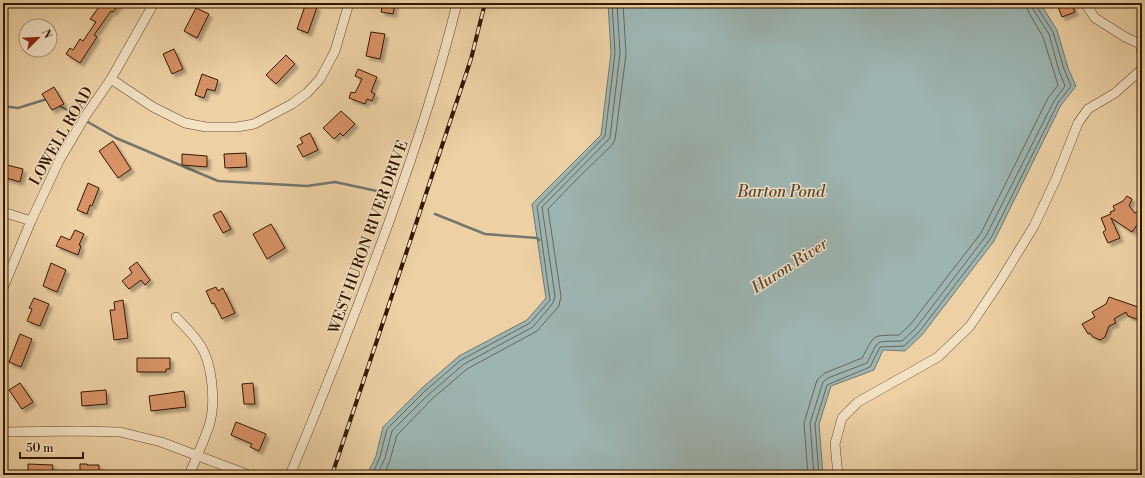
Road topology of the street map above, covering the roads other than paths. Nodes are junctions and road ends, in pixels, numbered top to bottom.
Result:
1 (154, 3) edge
2 (349, 3) edge
3 (458, 3) edge
4 (1085, 3) edge
5 (1141, 47) edge
6 (1142, 69) edge
7 (111, 79) junction
8 (3, 212) edge
9 (30, 221) junction
10 (3, 288) edge
11 (176, 317) dead end
12 (3, 432) edge
13 (197, 456) junction
14 (189, 475) edge
15 (249, 475) edge
16 (290, 475) edge
17 (838, 475) edge

1 - 7 street, LOWELL ROAD
2 - 7 street
3 - 16 street, WEST HURON RIVER DRIVE
4 - 5 street
6 - 17 street
7 - 9 street, LOWELL ROAD
8 - 9 street
9 - 10 street, LOWELL ROAD
11 - 13 street
12 - 13 street
13 - 14 street
13 - 15 street

